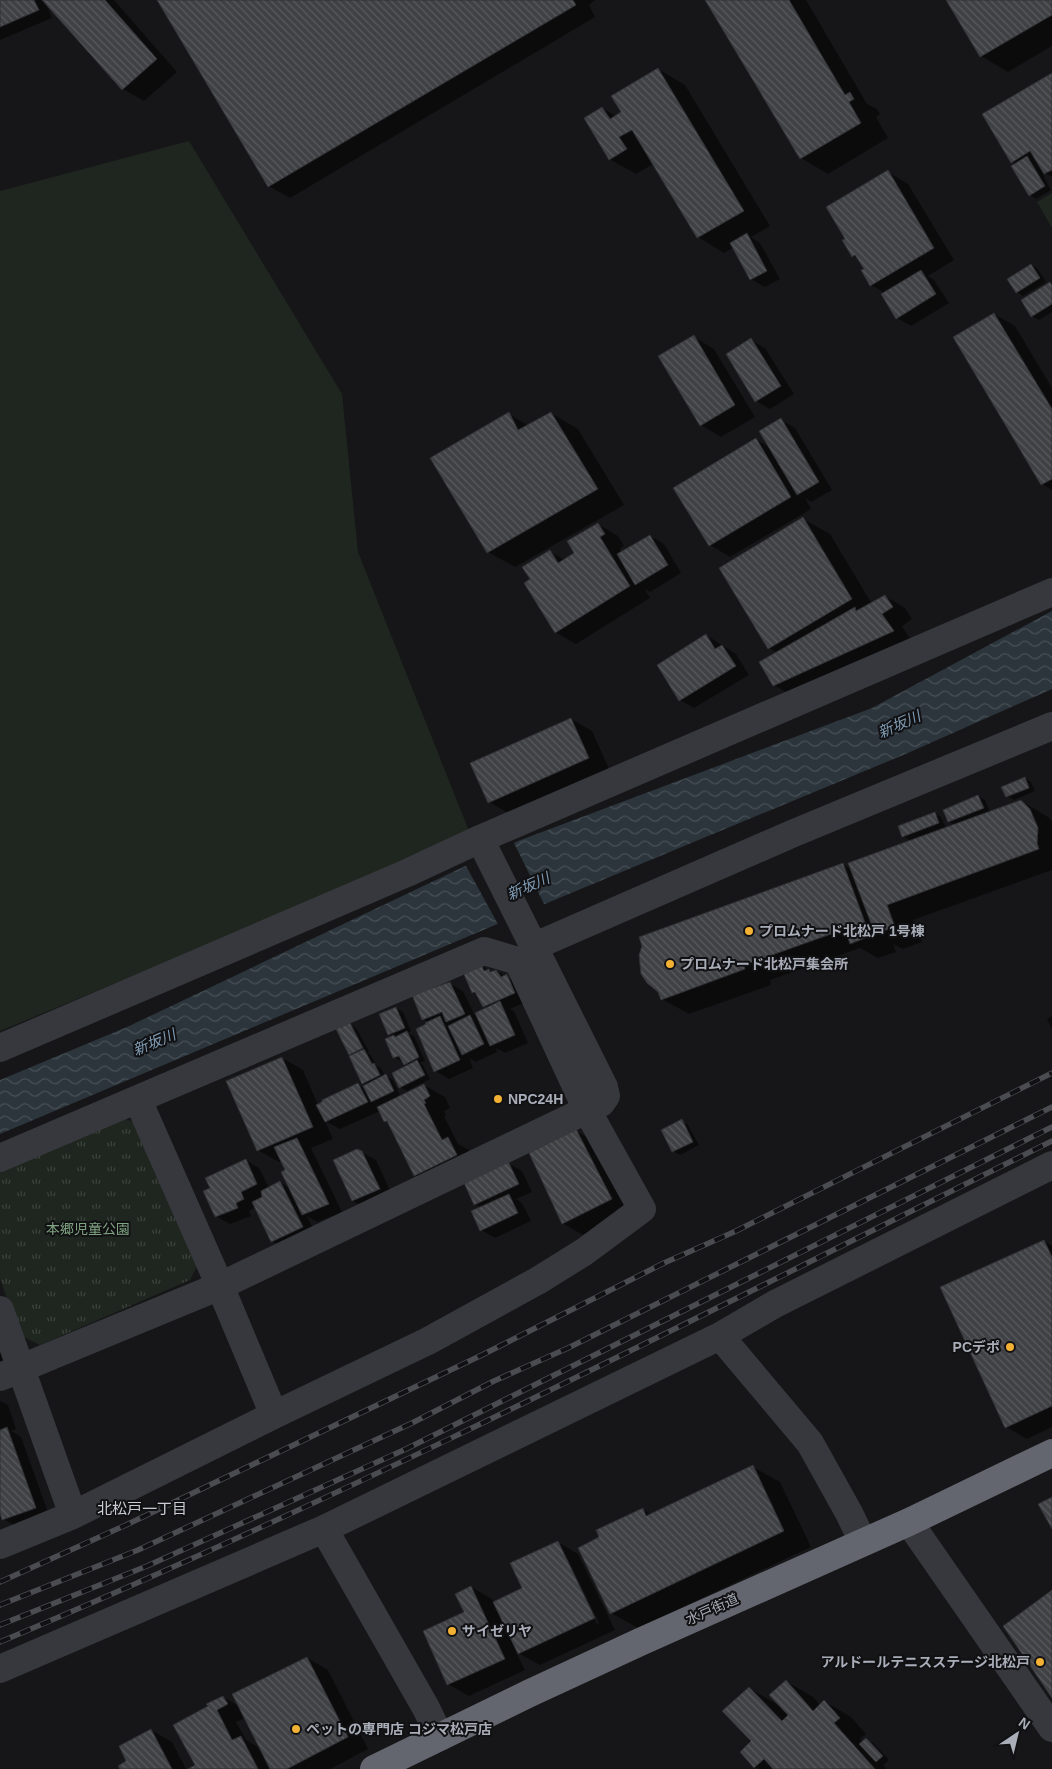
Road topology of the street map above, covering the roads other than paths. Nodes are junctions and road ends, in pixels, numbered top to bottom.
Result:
1 (1052, 592) edge
2 (1052, 726) edge
3 (483, 845) junction
4 (529, 935) junction
5 (0, 1048) edge
6 (138, 1100) junction
7 (587, 1110) junction
8 (0, 1158) edge
9 (1052, 1165) edge
10 (220, 1286) junction
11 (0, 1310) edge
12 (720, 1336) junction
13 (11, 1373) edge
14 (274, 1415) junction
15 (1052, 1453) edge
16 (73, 1515) junction
17 (909, 1522) junction
18 (324, 1529) junction
19 (863, 1542) junction
20 (0, 1545) edge
21 (0, 1669) edge
22 (1052, 1728) edge
23 (440, 1737) junction
24 (374, 1769) edge

1 - 3 street
2 - 4 street
3 - 4 street
3 - 5 street
4 - 7 street
6 - 7 street
6 - 8 street
6 - 10 street
7 - 10 street
7 - 14 street
9 - 12 street
10 - 13 street
10 - 14 street
11 - 13 street
12 - 18 street
12 - 19 street
13 - 16 street
14 - 16 street
15 - 17 highway, 水戸街道
16 - 20 street
17 - 19 highway, 水戸街道
17 - 22 street
18 - 21 street
18 - 23 street
19 - 23 highway, 水戸街道
23 - 24 highway, 水戸街道

